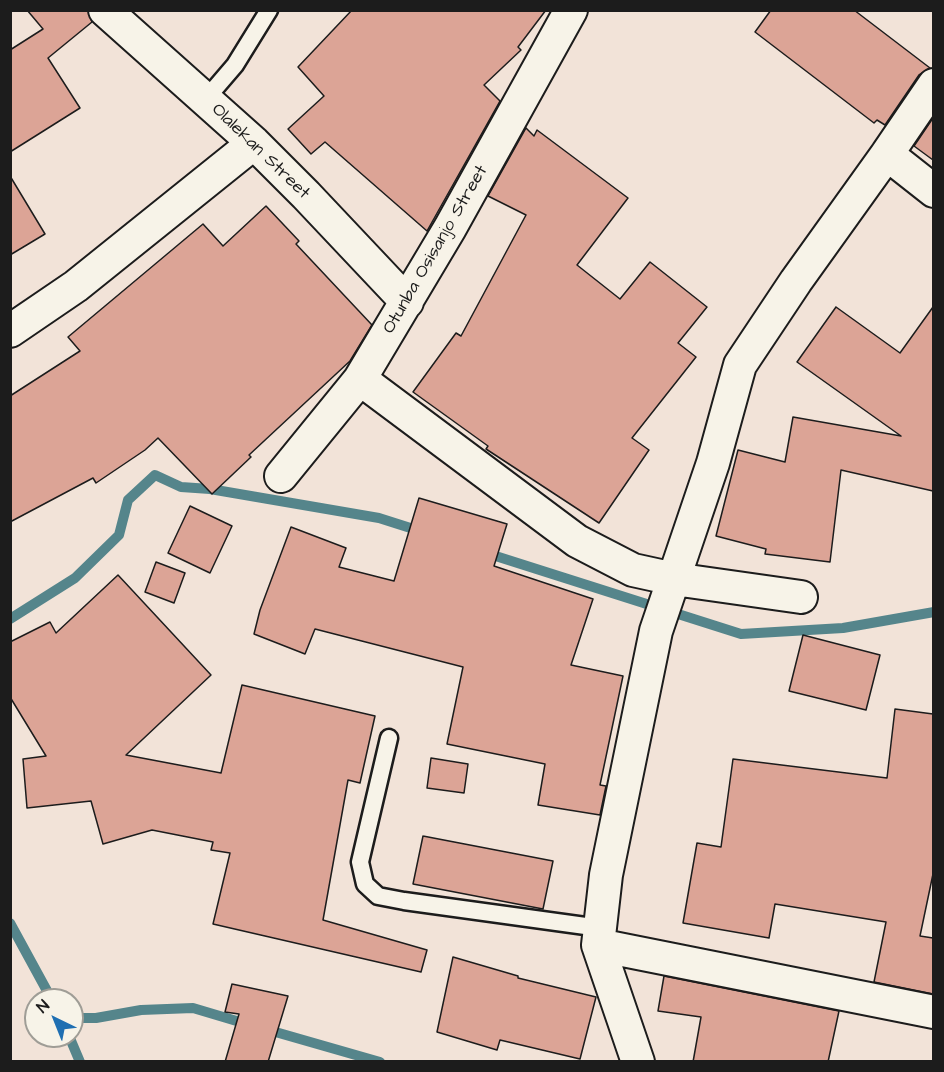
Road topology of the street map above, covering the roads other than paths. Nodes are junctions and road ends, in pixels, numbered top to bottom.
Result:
1 (105, 10) edge
2 (269, 10) edge
3 (571, 10) edge
4 (933, 85) edge
5 (205, 100) junction
6 (254, 144) junction
7 (888, 154) junction
8 (933, 191) edge
9 (406, 302) junction
10 (10, 331) edge
11 (360, 379) junction
12 (281, 476) dead end
13 (671, 590) junction
14 (801, 597) dead end
15 (389, 738) dead end
16 (599, 936) junction
17 (933, 1012) edge
18 (638, 1062) edge

1 - 5 street, Olalekan Street
2 - 5 lane
3 - 9 street, Otunba Osisanjo Street
4 - 7 street
5 - 6 street, Olalekan Street
6 - 9 street, Olalekan Street
6 - 10 street
7 - 8 street
7 - 13 street
9 - 11 street, Otunba Osisanjo Street
11 - 12 street, Otunba Osisanjo Street
11 - 13 street
13 - 14 street
13 - 16 street
15 - 16 lane
16 - 17 street
16 - 18 street

